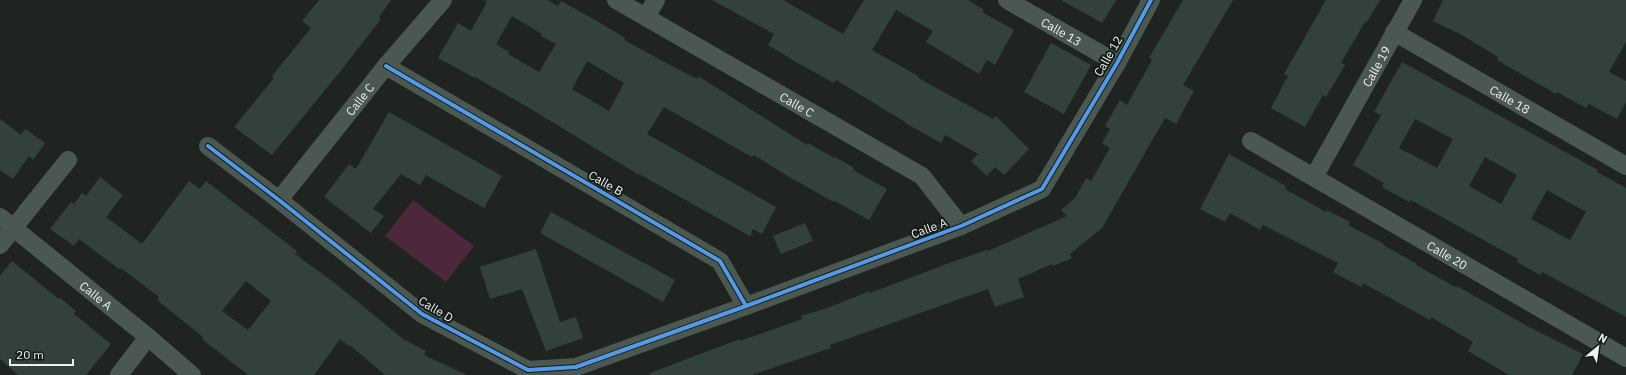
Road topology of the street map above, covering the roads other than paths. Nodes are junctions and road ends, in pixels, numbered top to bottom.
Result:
1 (443, 0) edge
2 (616, 0) edge
3 (656, 0) edge
4 (1007, 0) edge
5 (1151, 0) edge
6 (1413, 0) edge
7 (646, 17) junction
8 (1394, 32) junction
9 (1117, 63) junction
10 (386, 66) junction
11 (1082, 122) joint
12 (1251, 141) dead end
13 (208, 146) dead end
14 (68, 160) dead end
15 (1626, 166) edge
16 (1314, 177) junction
17 (280, 200) junction
18 (7, 223) edge
19 (961, 226) junction
20 (0, 245) edge
21 (746, 306) junction
22 (148, 337) junction
23 (1626, 358) edge
24 (119, 375) edge
25 (192, 375) edge

1 - 10 street, Calle C
2 - 7 street, Calle C
3 - 7 street
4 - 9 street, Calle 13
5 - 9 street, Calle 12
6 - 8 street, Calle 19
7 - 19 street, Calle C
8 - 15 street, Calle 18
8 - 16 street, Calle 19
9 - 11 street, Calle 12
10 - 17 street, Calle C
10 - 21 street, Calle B
11 - 19 street, Calle A
12 - 16 street, Calle 20
13 - 17 street, Calle D
14 - 18 street
16 - 23 street, Calle 20
17 - 21 street, Calle D
18 - 20 street
18 - 22 street, Calle A
19 - 21 street, Calle A
22 - 24 street
22 - 25 street, Calle A

